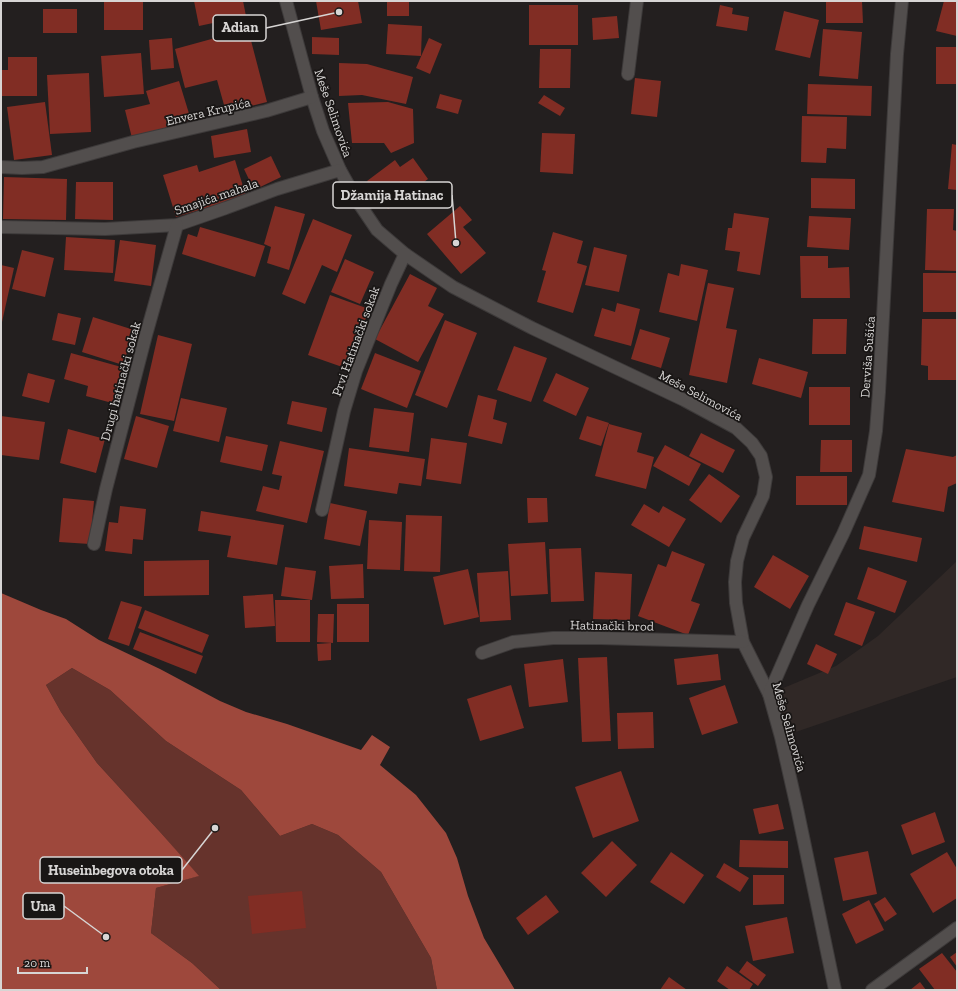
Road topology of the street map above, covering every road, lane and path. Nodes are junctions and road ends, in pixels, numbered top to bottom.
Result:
1 (286, 1) edge
2 (637, 1) edge
3 (902, 1) edge
4 (628, 74) dead end
5 (312, 98) junction
6 (1, 167) edge
7 (340, 170) junction
8 (177, 225) junction
9 (1, 227) edge
10 (405, 254) junction
11 (322, 510) dead end
12 (94, 544) dead end
13 (743, 642) junction
14 (482, 653) dead end
15 (768, 694) junction
16 (957, 928) edge
17 (835, 990) edge
18 (872, 990) edge

1 - 5 street, Meše Selimovića
2 - 4 street
3 - 15 street, Derviša Sušića
5 - 6 street, Envera Krupića
5 - 7 street, Meše Selimovića
7 - 8 street, Smajića mahala
7 - 10 street, Meše Selimovića
8 - 9 street, Smajića mahala
8 - 12 street, Drugi hatinački sokak
10 - 11 street, Prvi Hatinački sokak
10 - 13 street, Meše Selimovića
13 - 14 street, Hatinački brod
13 - 15 street, Meše Selimovića
15 - 17 street, Meše Selimovića
16 - 18 street

